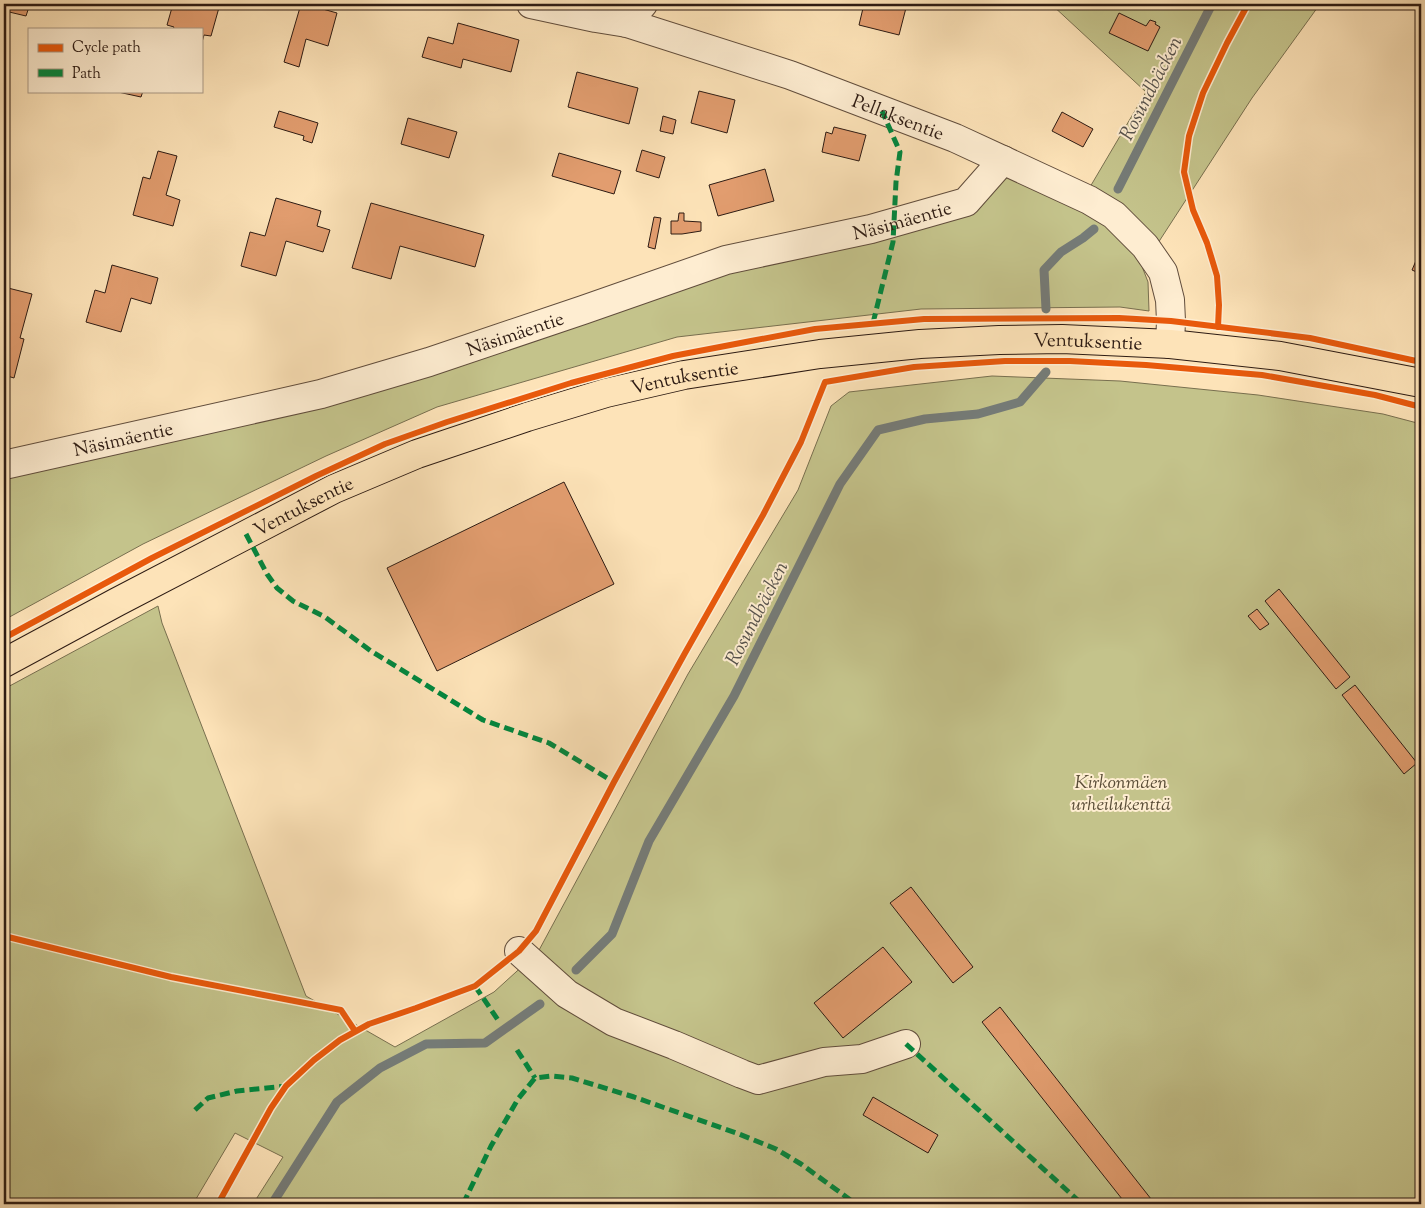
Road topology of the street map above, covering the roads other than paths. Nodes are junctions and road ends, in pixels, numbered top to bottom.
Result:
1 (531, 4) edge
2 (635, 13) edge
3 (1003, 160) junction
4 (1170, 344) junction
5 (1421, 383) edge
6 (4, 465) edge
7 (4, 663) edge
8 (519, 951) dead end
9 (906, 1044) dead end

1 - 2 street, Pellaksentie
2 - 3 street, Pellaksentie
3 - 4 street, Pellaksentie
3 - 6 street, Näsimäentie
4 - 5 main road, Ventuksentie
4 - 7 main road, Ventuksentie
8 - 9 street

